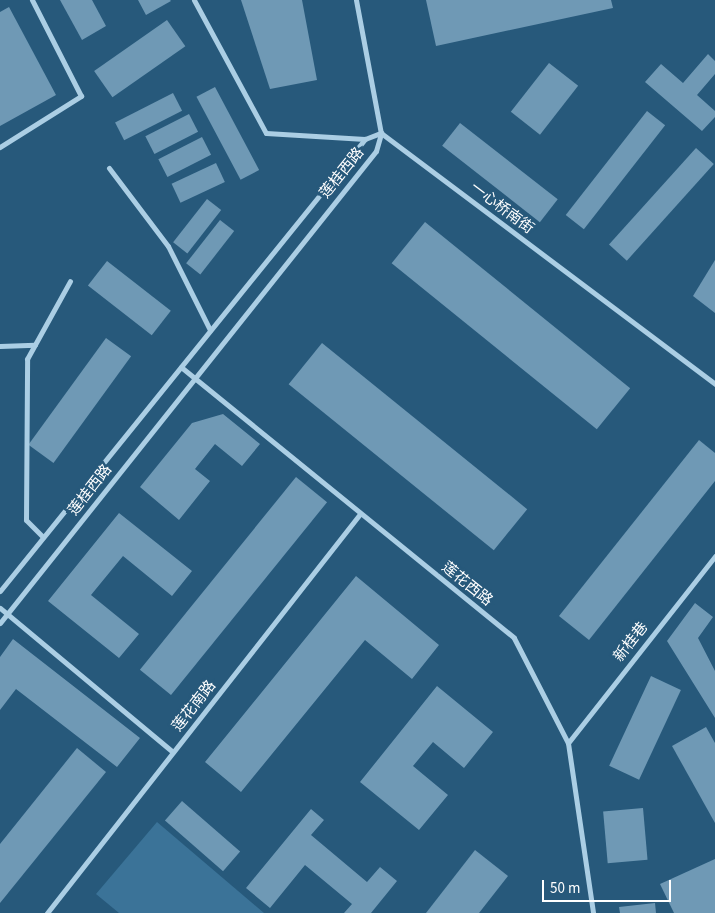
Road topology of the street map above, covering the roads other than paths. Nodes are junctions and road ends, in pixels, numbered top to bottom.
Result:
1 (32, 0) edge
2 (194, 0) edge
3 (356, 0) edge
4 (381, 133) junction
5 (365, 139) junction
6 (0, 147) edge
7 (109, 168) dead end
8 (70, 281) dead end
9 (210, 330) junction
10 (0, 346) edge
11 (34, 346) junction
12 (181, 367) junction
13 (194, 378) junction
14 (715, 384) edge
15 (360, 514) junction
16 (44, 537) junction
17 (715, 556) edge
18 (0, 591) edge
19 (0, 608) edge
20 (7, 615) junction
21 (0, 623) edge
22 (568, 743) junction
23 (173, 752) junction
24 (47, 913) edge
25 (593, 913) edge

1 - 6 street
2 - 5 street
3 - 4 street
4 - 5 street, 莲桂西路
4 - 13 street, 莲桂西路
4 - 14 street, 一心桥南街
5 - 9 street, 莲桂西路
7 - 9 street
8 - 11 street
9 - 12 street, 莲桂西路
10 - 11 street
11 - 16 street
12 - 13 street, 莲花西路
12 - 16 street, 莲桂西路
13 - 15 street, 莲花西路
13 - 20 street, 莲桂西路
15 - 22 street, 莲花西路
15 - 23 street, 莲花南路
16 - 18 street, 莲桂西路
17 - 22 street, 新桂巷
19 - 20 street
20 - 21 street, 莲桂西路
20 - 23 street
22 - 25 street, 莲花西路
23 - 24 street, 莲花南路

